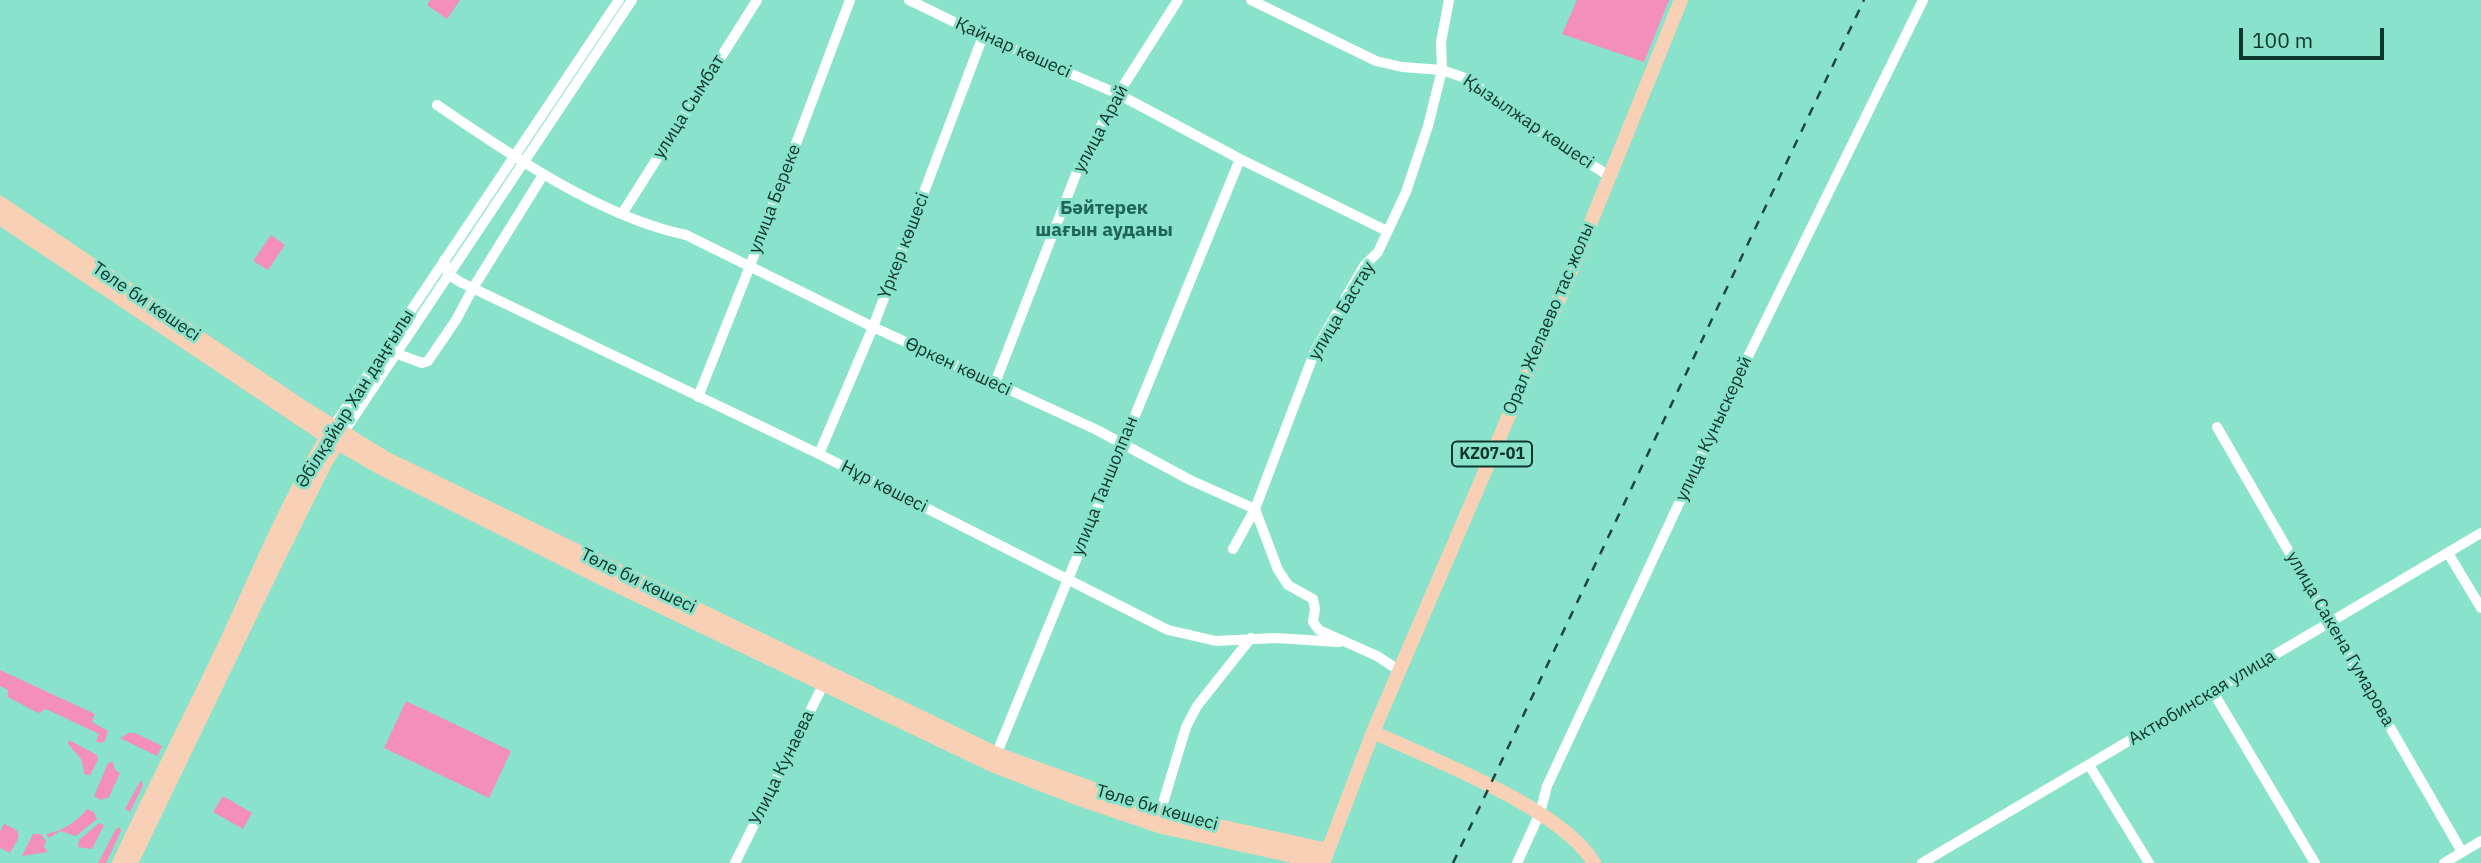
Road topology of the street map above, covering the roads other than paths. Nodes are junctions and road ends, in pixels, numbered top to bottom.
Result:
1 (619, 0) edge
2 (632, 0) edge
3 (757, 0) edge
4 (850, 0) edge
5 (909, 0) edge
6 (1178, 0) edge
7 (1251, 0) edge
8 (1449, 0) edge
9 (1681, 0) edge
10 (1923, 0) edge
11 (983, 36) junction
12 (1442, 70) junction
13 (1118, 94) junction
14 (437, 105) dead end
15 (519, 158) junction
16 (1240, 159) junction
17 (543, 174) junction
18 (1609, 176) junction
19 (0, 203) edge
20 (622, 214) junction
21 (0, 218) edge
22 (1387, 231) junction
23 (444, 260) junction
24 (750, 266) junction
25 (448, 274) junction
26 (473, 288) junction
27 (873, 327) junction
28 (395, 353) junction
29 (995, 383) junction
30 (698, 397) junction
31 (2217, 426) dead end
32 (335, 435) junction
33 (1122, 442) junction
34 (819, 454) junction
35 (1255, 509) junction
36 (2481, 533) edge
37 (1233, 549) dead end
38 (2448, 553) junction
39 (1067, 579) junction
40 (2481, 608) edge
41 (2330, 622) junction
42 (1251, 638) junction
43 (1349, 642) junction
44 (1399, 671) junction
45 (825, 679) junction
46 (2213, 692) junction
47 (1373, 732) junction
48 (994, 760) junction
49 (2089, 765) junction
50 (1160, 813) junction
51 (1540, 813) junction
52 (2481, 841) edge
53 (2462, 852) junction
54 (1325, 859) edge
55 (119, 863) edge
56 (131, 863) edge
57 (735, 863) edge
58 (1517, 863) edge
59 (1594, 863) edge
60 (1922, 863) edge
61 (2149, 863) edge
62 (2315, 863) edge
63 (2444, 863) edge

1 - 15 street, Әбілқайыр Хан даңғылы
2 - 15 street, Әбілқайыр Хан даңғылы
3 - 20 street, улица Сымбат
4 - 24 street, улица Береке
5 - 11 street, Қайнар көшесі
6 - 13 street, улица Арай
7 - 12 street, Қызылжар көшесі
8 - 12 street, улица Бастау
9 - 18 main road, KZ07-01
10 - 51 street, улица Куныскерей
11 - 13 street, Қайнар көшесі
11 - 27 street, Үркер көшесі
12 - 18 street, Қызылжар көшесі
12 - 22 street, улица Бастау
13 - 16 street, Қайнар көшесі
13 - 29 street, улица Арай
14 - 15 street, Өркен көшесі
15 - 17 street, Өркен көшесі
15 - 23 street, Әбілқайыр Хан даңғылы
15 - 25 street, Әбілқайыр Хан даңғылы
16 - 22 street, Қайнар көшесі
16 - 33 street, улица Таншолпан
17 - 20 street, Өркен көшесі
17 - 26 street
18 - 44 main road, Орал Желаево тас жолы / KZ07-01
19 - 32 main road, Төле би көшесі
20 - 24 street, Өркен көшесі
21 - 32 main road, Төле би көшесі
22 - 35 street, улица Бастау
23 - 25 street
23 - 32 street, Әбілқайыр Хан даңғылы
24 - 27 street, Өркен көшесі
24 - 30 street, улица Береке
25 - 26 street, Нұр көшесі
25 - 28 street, Әбілқайыр Хан даңғылы
26 - 28 street
26 - 30 street, Нұр көшесі
27 - 29 street, Өркен көшесі
27 - 34 street, Үркер көшесі
28 - 32 street, Әбілқайыр Хан даңғылы
29 - 33 street, Өркен көшесі
30 - 34 street, Нұр көшесі
31 - 41 street, улица Сакена Гумарова
32 - 45 main road, Төле би көшесі
32 - 55 main road, Әбілқайыр Хан даңғылы
32 - 56 main road, Әбілқайыр Хан даңғылы
33 - 35 street, Өркен көшесі
33 - 39 street, улица Таншолпан
34 - 39 street, Нұр көшесі
35 - 37 street, улица Бастау
35 - 43 street
36 - 38 street, Актюбинская улица
38 - 40 street
38 - 41 street, Актюбинская улица
39 - 42 street, Нұр көшесі
39 - 48 street, улица Таншолпан
41 - 46 street, Актюбинская улица
41 - 53 street, улица Сакена Гумарова
42 - 43 street, Нұр көшесі
42 - 50 street
43 - 44 street
44 - 47 main road, Орал Желаево тас жолы / KZ07-01
45 - 48 main road, Төле би көшесі
45 - 57 street, Улица Кунаева
46 - 49 street, Актюбинская улица
46 - 62 street
47 - 51 main road
47 - 54 main road, KZ07-01
48 - 50 main road, Төле би көшесі
48 - 54 main road, Төле би көшесі
49 - 60 street, Актюбинская улица
49 - 61 street
50 - 54 main road, Төле би көшесі
51 - 58 street, улица Куныскерей
51 - 59 main road
52 - 53 street
53 - 63 street

